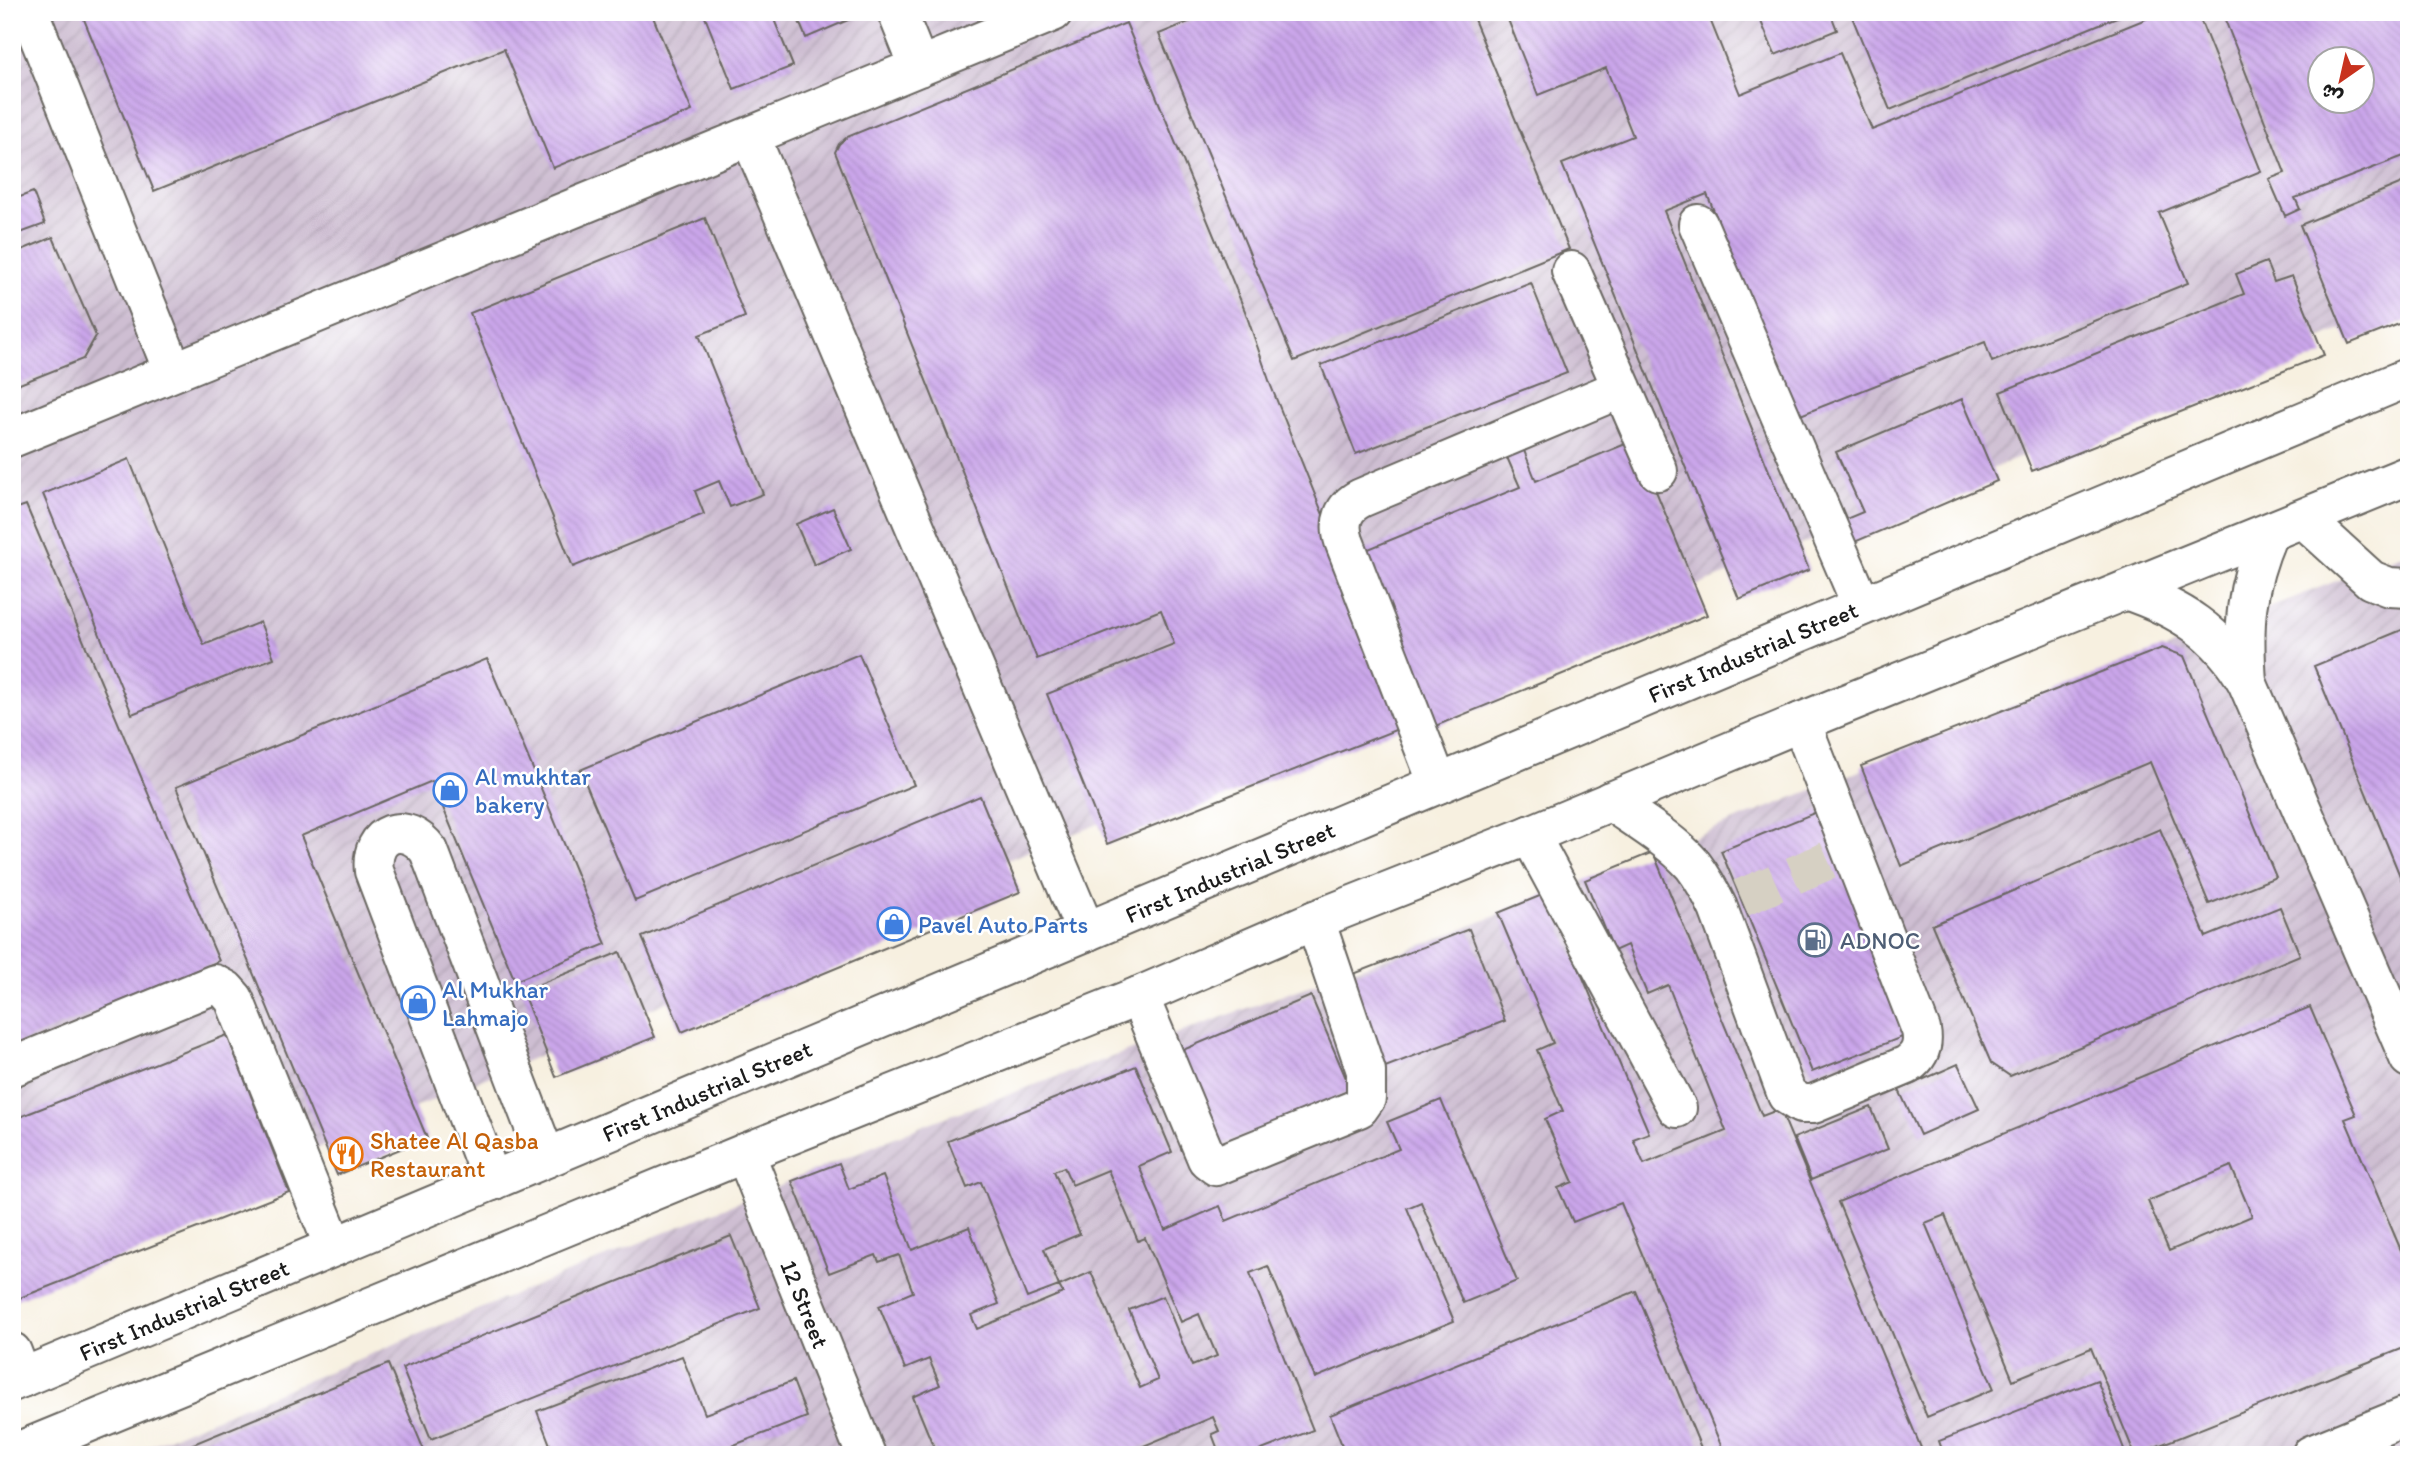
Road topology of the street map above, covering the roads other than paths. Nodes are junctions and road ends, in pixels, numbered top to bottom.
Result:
1 (29, 12) edge
2 (897, 12) edge
3 (1053, 12) edge
4 (919, 67) junction
5 (750, 136) junction
6 (1698, 224) dead end
7 (1571, 271) dead end
8 (173, 371) junction
9 (2409, 377) edge
10 (1622, 388) junction
11 (12, 438) edge
12 (1658, 471) dead end
13 (2409, 475) edge
14 (2304, 519) junction
15 (2268, 534) junction
16 (2409, 588) edge
17 (2126, 590) junction
18 (1862, 606) junction
19 (2247, 682) junction
20 (1801, 722) junction
21 (1438, 784) junction
22 (1610, 801) junction
23 (1530, 835) junction
24 (1315, 920) junction
25 (1086, 932) junction
26 (1139, 996) junction
27 (2409, 1058) edge
28 (12, 1067) edge
29 (1677, 1108) dead end
30 (745, 1153) junction
31 (546, 1158) junction
32 (492, 1181) junction
33 (334, 1247) junction
34 (16, 1370) edge
35 (2409, 1415) edge
36 (12, 1454) edge
37 (866, 1455) edge
38 (2311, 1455) edge

1 - 8 main road
2 - 4 main road
3 - 4 main road
4 - 5 main road
5 - 8 main road
5 - 25 main road
6 - 18 main road
7 - 10 main road
8 - 11 main road
9 - 18 main road, First Industrial Street
10 - 12 main road
10 - 21 main road
13 - 14 main road
14 - 15 main road
14 - 16 main road
15 - 17 main road
15 - 19 main road
17 - 19 main road
17 - 20 main road
18 - 21 main road, First Industrial Street
19 - 27 main road
20 - 22 main road
20 - 22 main road
21 - 25 main road, First Industrial Street
22 - 23 main road
23 - 24 main road
23 - 29 main road
24 - 26 main road
24 - 26 main road
25 - 31 main road, First Industrial Street
26 - 30 main road
28 - 33 main road
30 - 36 main road
30 - 37 main road, 12 Street
31 - 32 main road, First Industrial Street
31 - 32 main road
32 - 33 main road, First Industrial Street
33 - 34 main road, First Industrial Street
35 - 38 main road

